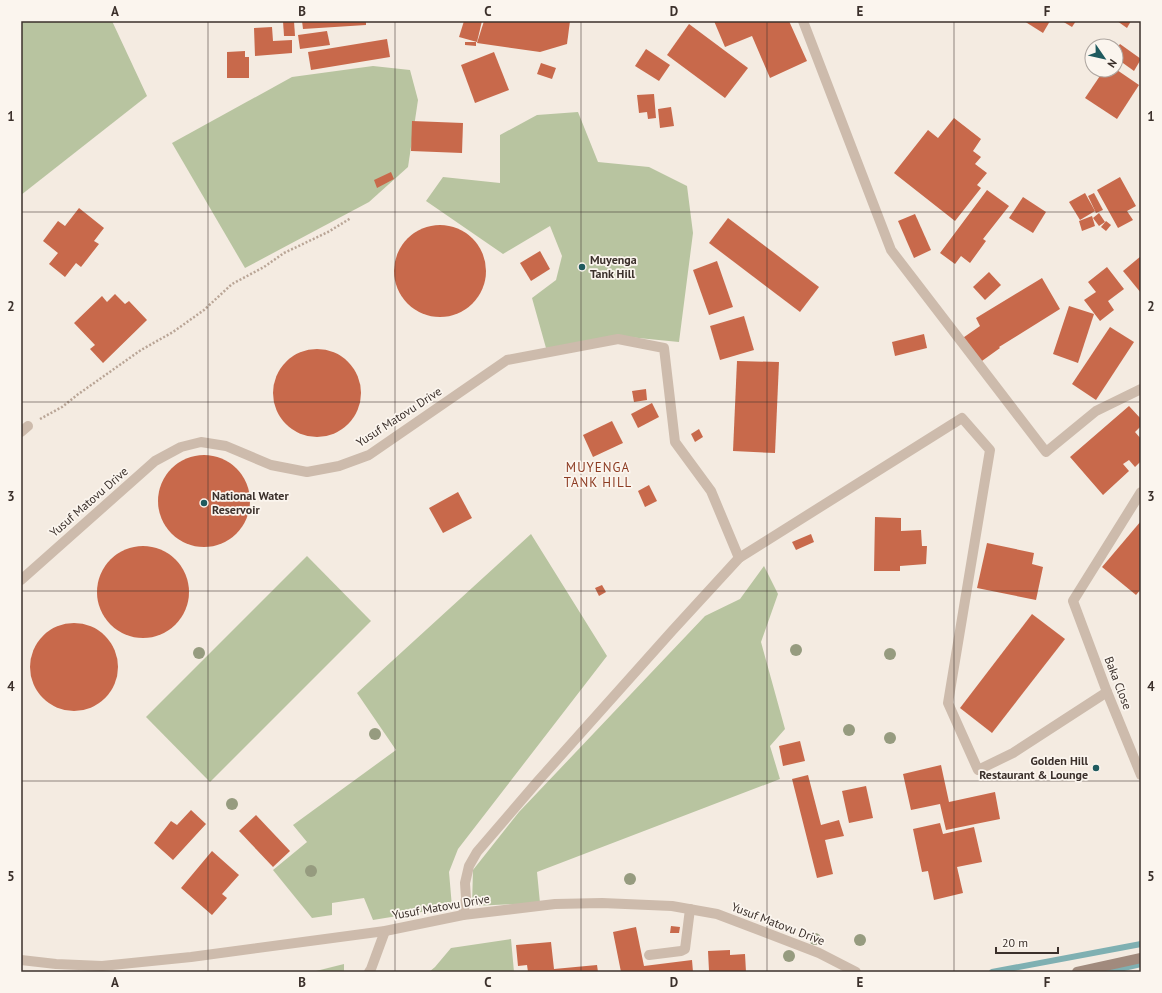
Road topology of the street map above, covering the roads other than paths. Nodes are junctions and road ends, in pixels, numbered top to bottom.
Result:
1 (803, 21) edge
2 (1141, 389) edge
3 (1141, 492) edge
4 (739, 558) junction
5 (21, 580) edge
6 (1107, 692) junction
7 (1141, 774) edge
8 (690, 909) junction
9 (462, 915) junction
10 (385, 931) junction
11 (649, 955) dead end
12 (1141, 958) edge
13 (21, 960) edge
14 (369, 972) edge
15 (856, 972) edge
16 (1077, 972) edge

1 - 2 street
3 - 6 street, Baka Close
4 - 5 street, Yusuf Matovu Drive
4 - 6 street
4 - 9 street
6 - 7 street, Baka Close
8 - 9 street, Yusuf Matovu Drive
8 - 11 street
8 - 15 street, Yusuf Matovu Drive
9 - 10 street, Yusuf Matovu Drive
10 - 13 street, Yusuf Matovu Drive
10 - 14 street
12 - 16 street

